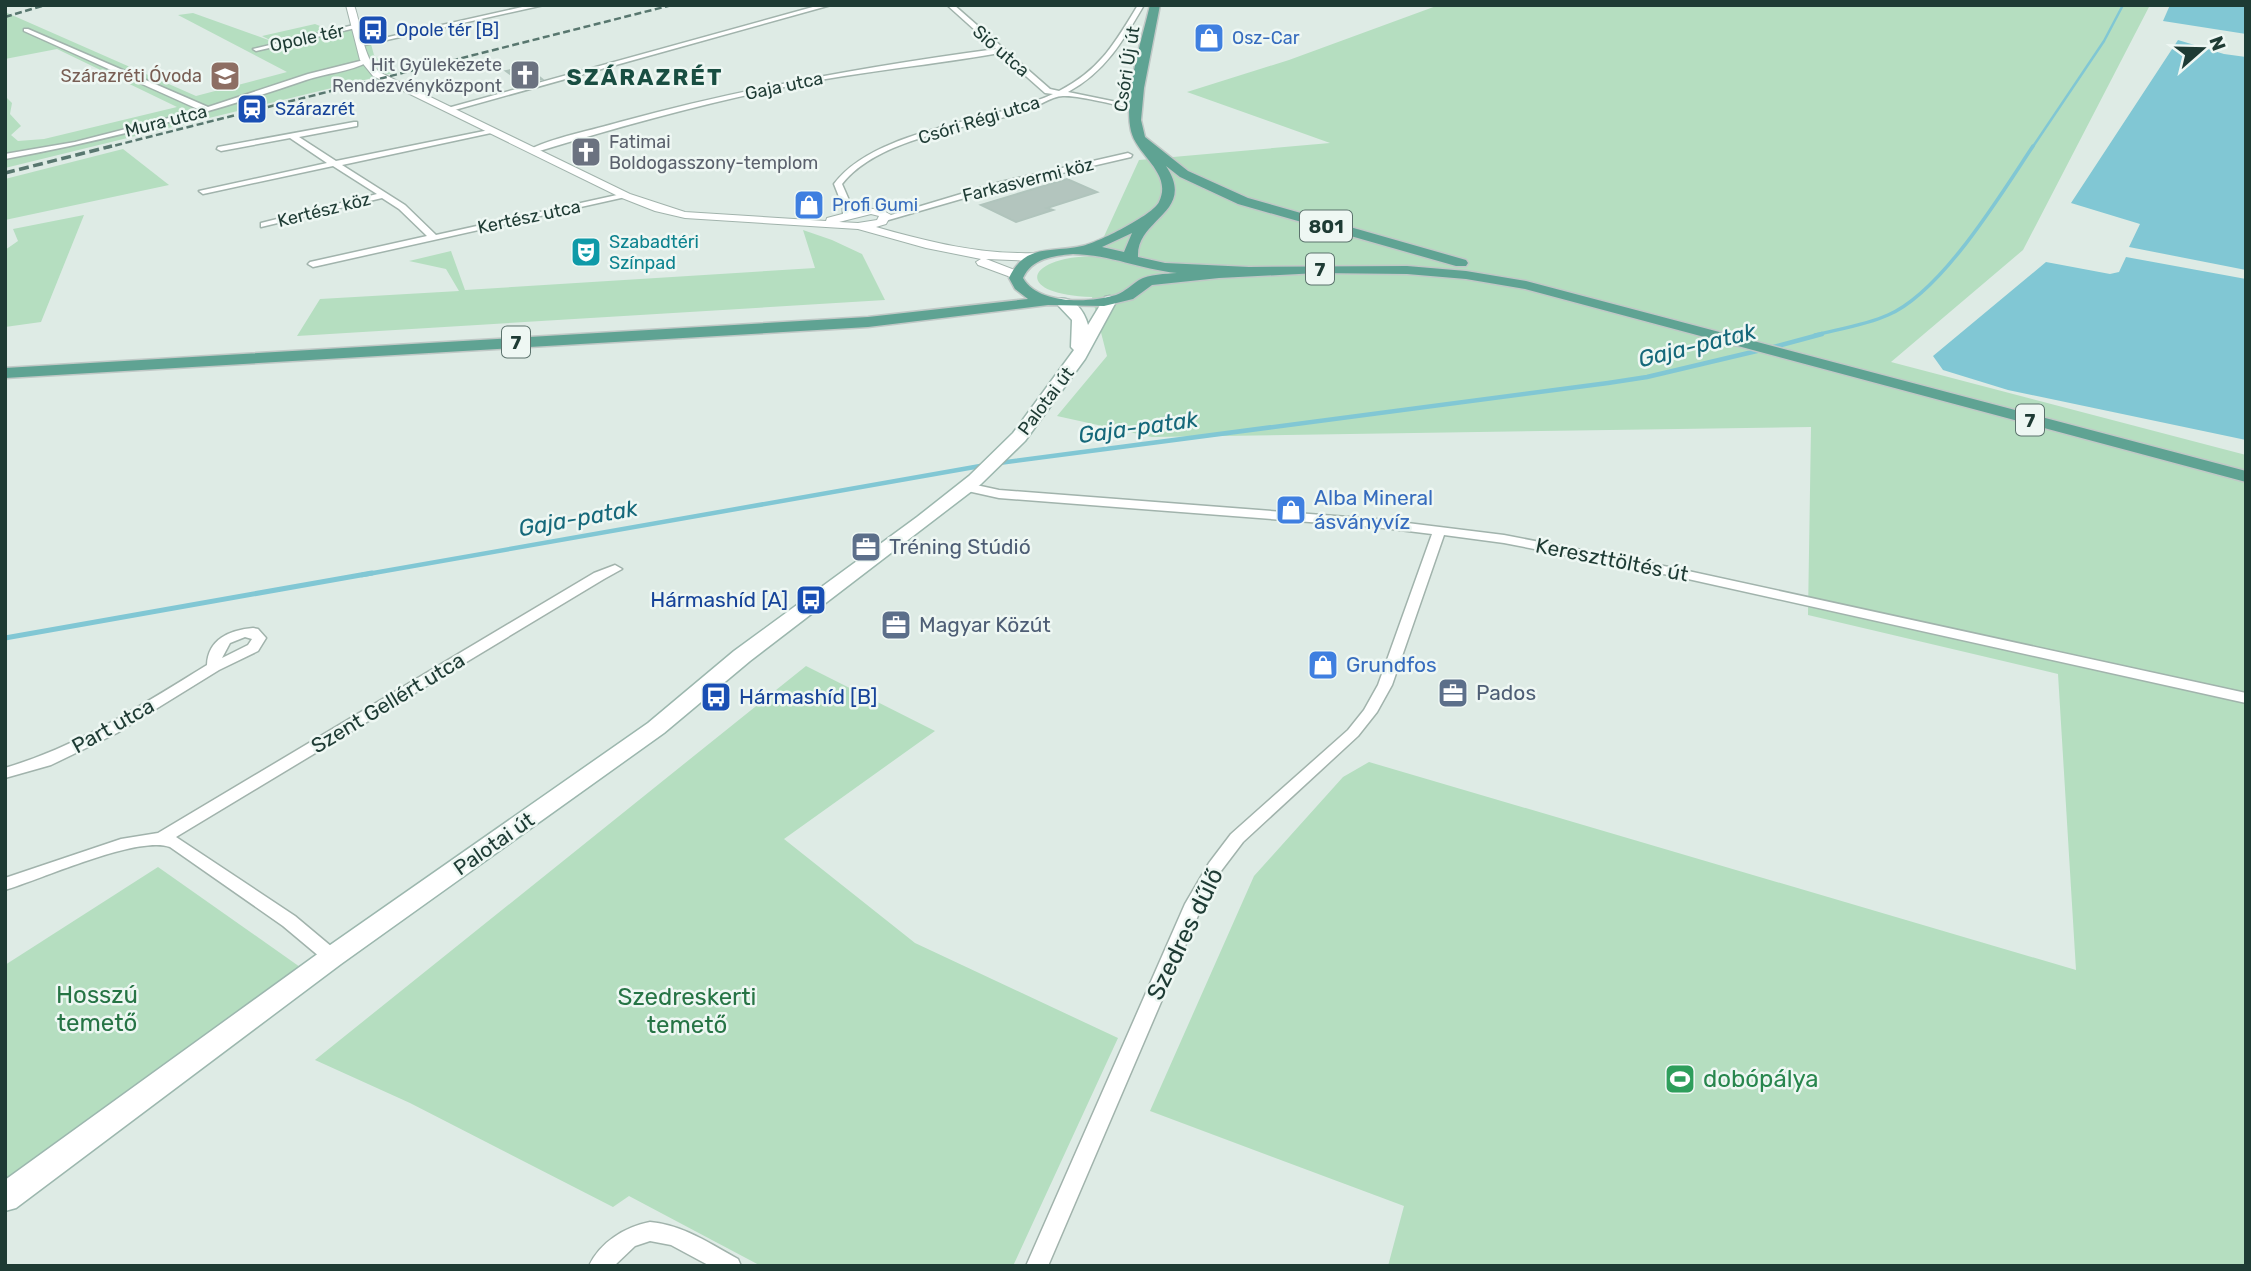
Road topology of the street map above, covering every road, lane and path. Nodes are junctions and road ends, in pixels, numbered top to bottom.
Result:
1 (350, 5) edge
2 (541, 5) edge
3 (828, 5) edge
4 (950, 5) edge
5 (1141, 5) edge
6 (1156, 5) edge
7 (358, 26) junction
8 (26, 30) dead end
9 (360, 44) junction
10 (256, 49) dead end
11 (999, 51) junction
12 (363, 62) junction
13 (1059, 94) junction
14 (1137, 107) junction
15 (448, 109) junction
16 (207, 110) junction
17 (354, 124) dead end
18 (491, 131) junction
19 (292, 136) junction
20 (1139, 139) junction
21 (221, 149) dead end
22 (533, 150) junction
23 (1129, 155) dead end
24 (5, 157) edge
25 (336, 164) junction
26 (203, 191) dead end
27 (840, 191) junction
28 (385, 195) junction
29 (626, 196) junction
30 (846, 216) junction
31 (879, 216) junction
32 (1152, 219) junction
33 (804, 222) junction
34 (264, 225) dead end
35 (858, 226) junction
36 (433, 237) junction
37 (899, 237) junction
38 (1085, 249) junction
39 (948, 252) junction
40 (1037, 257) junction
41 (1135, 261) junction
42 (313, 264) dead end
43 (1246, 271) junction
44 (1146, 282) junction
45 (1010, 284) junction
46 (1525, 285) junction
47 (1110, 300) junction
48 (1056, 301) junction
49 (900, 313) junction
50 (1077, 359) junction
51 (5, 364) edge
52 (5, 373) edge
53 (2246, 477) edge
54 (971, 484) junction
55 (1440, 530) junction
56 (615, 569) dead end
57 (214, 667) dead end
58 (2246, 698) edge
59 (5, 774) edge
60 (162, 838) junction
61 (5, 884) edge
62 (332, 957) junction
63 (5, 1198) edge
64 (600, 1266) edge
65 (730, 1266) edge
66 (1037, 1266) edge

1 - 7 street
2 - 9 street
3 - 15 street
4 - 11 street, Sió utca
5 - 13 street, Csóri Régi utca
6 - 14 main road, Csóri Új út
7 - 9 street
7 - 10 street, Opole tér
8 - 16 street
9 - 12 street
11 - 13 street, Sió utca
11 - 22 street, Gaja utca
12 - 15 street
12 - 16 street, Mura utca
13 - 14 street, Sió utca
13 - 27 street, Csóri Régi utca
14 - 20 main road, Csóri Új út
15 - 18 street
16 - 24 street, Mura utca
17 - 19 street
18 - 22 street
18 - 25 street
19 - 21 street
19 - 25 street
20 - 32 main road
20 - 46 main road, 801
22 - 29 street
23 - 31 street, Farkasvermi köz
25 - 26 street
25 - 28 street
27 - 30 street
27 - 31 street
28 - 34 street, Kertész köz
28 - 36 street
29 - 33 street
29 - 36 street, Kertész utca
30 - 31 street
30 - 33 street
30 - 35 street
31 - 35 street
31 - 37 street
32 - 38 main road
32 - 41 main road
33 - 35 street
35 - 37 street
36 - 42 street, Kertész utca
37 - 39 street
38 - 40 main road, 7
38 - 41 main road, 7
39 - 40 street
39 - 45 street
40 - 45 main road, 7
41 - 43 main road, 7
41 - 44 main road
43 - 44 main road, 7
43 - 46 main road, 7
44 - 47 main road, 7
45 - 48 main road, 7
45 - 49 main road, 7
46 - 53 main road, 7
47 - 48 main road, 7
47 - 50 main road, Palotai út
48 - 49 main road, 7
48 - 50 main road, Palotai út
49 - 51 main road, 7
49 - 52 main road, 7
50 - 54 main road, Palotai út
54 - 55 street, Kereszttöltés út
54 - 62 main road, Palotai út
55 - 58 street, Kereszttöltés út
55 - 66 street, Szedres dűlő
56 - 60 street, Szent Gellért utca
57 - 59 street, Part utca
60 - 61 street, Szent Gellért utca
60 - 62 street
62 - 63 main road, Palotai út
64 - 65 street

